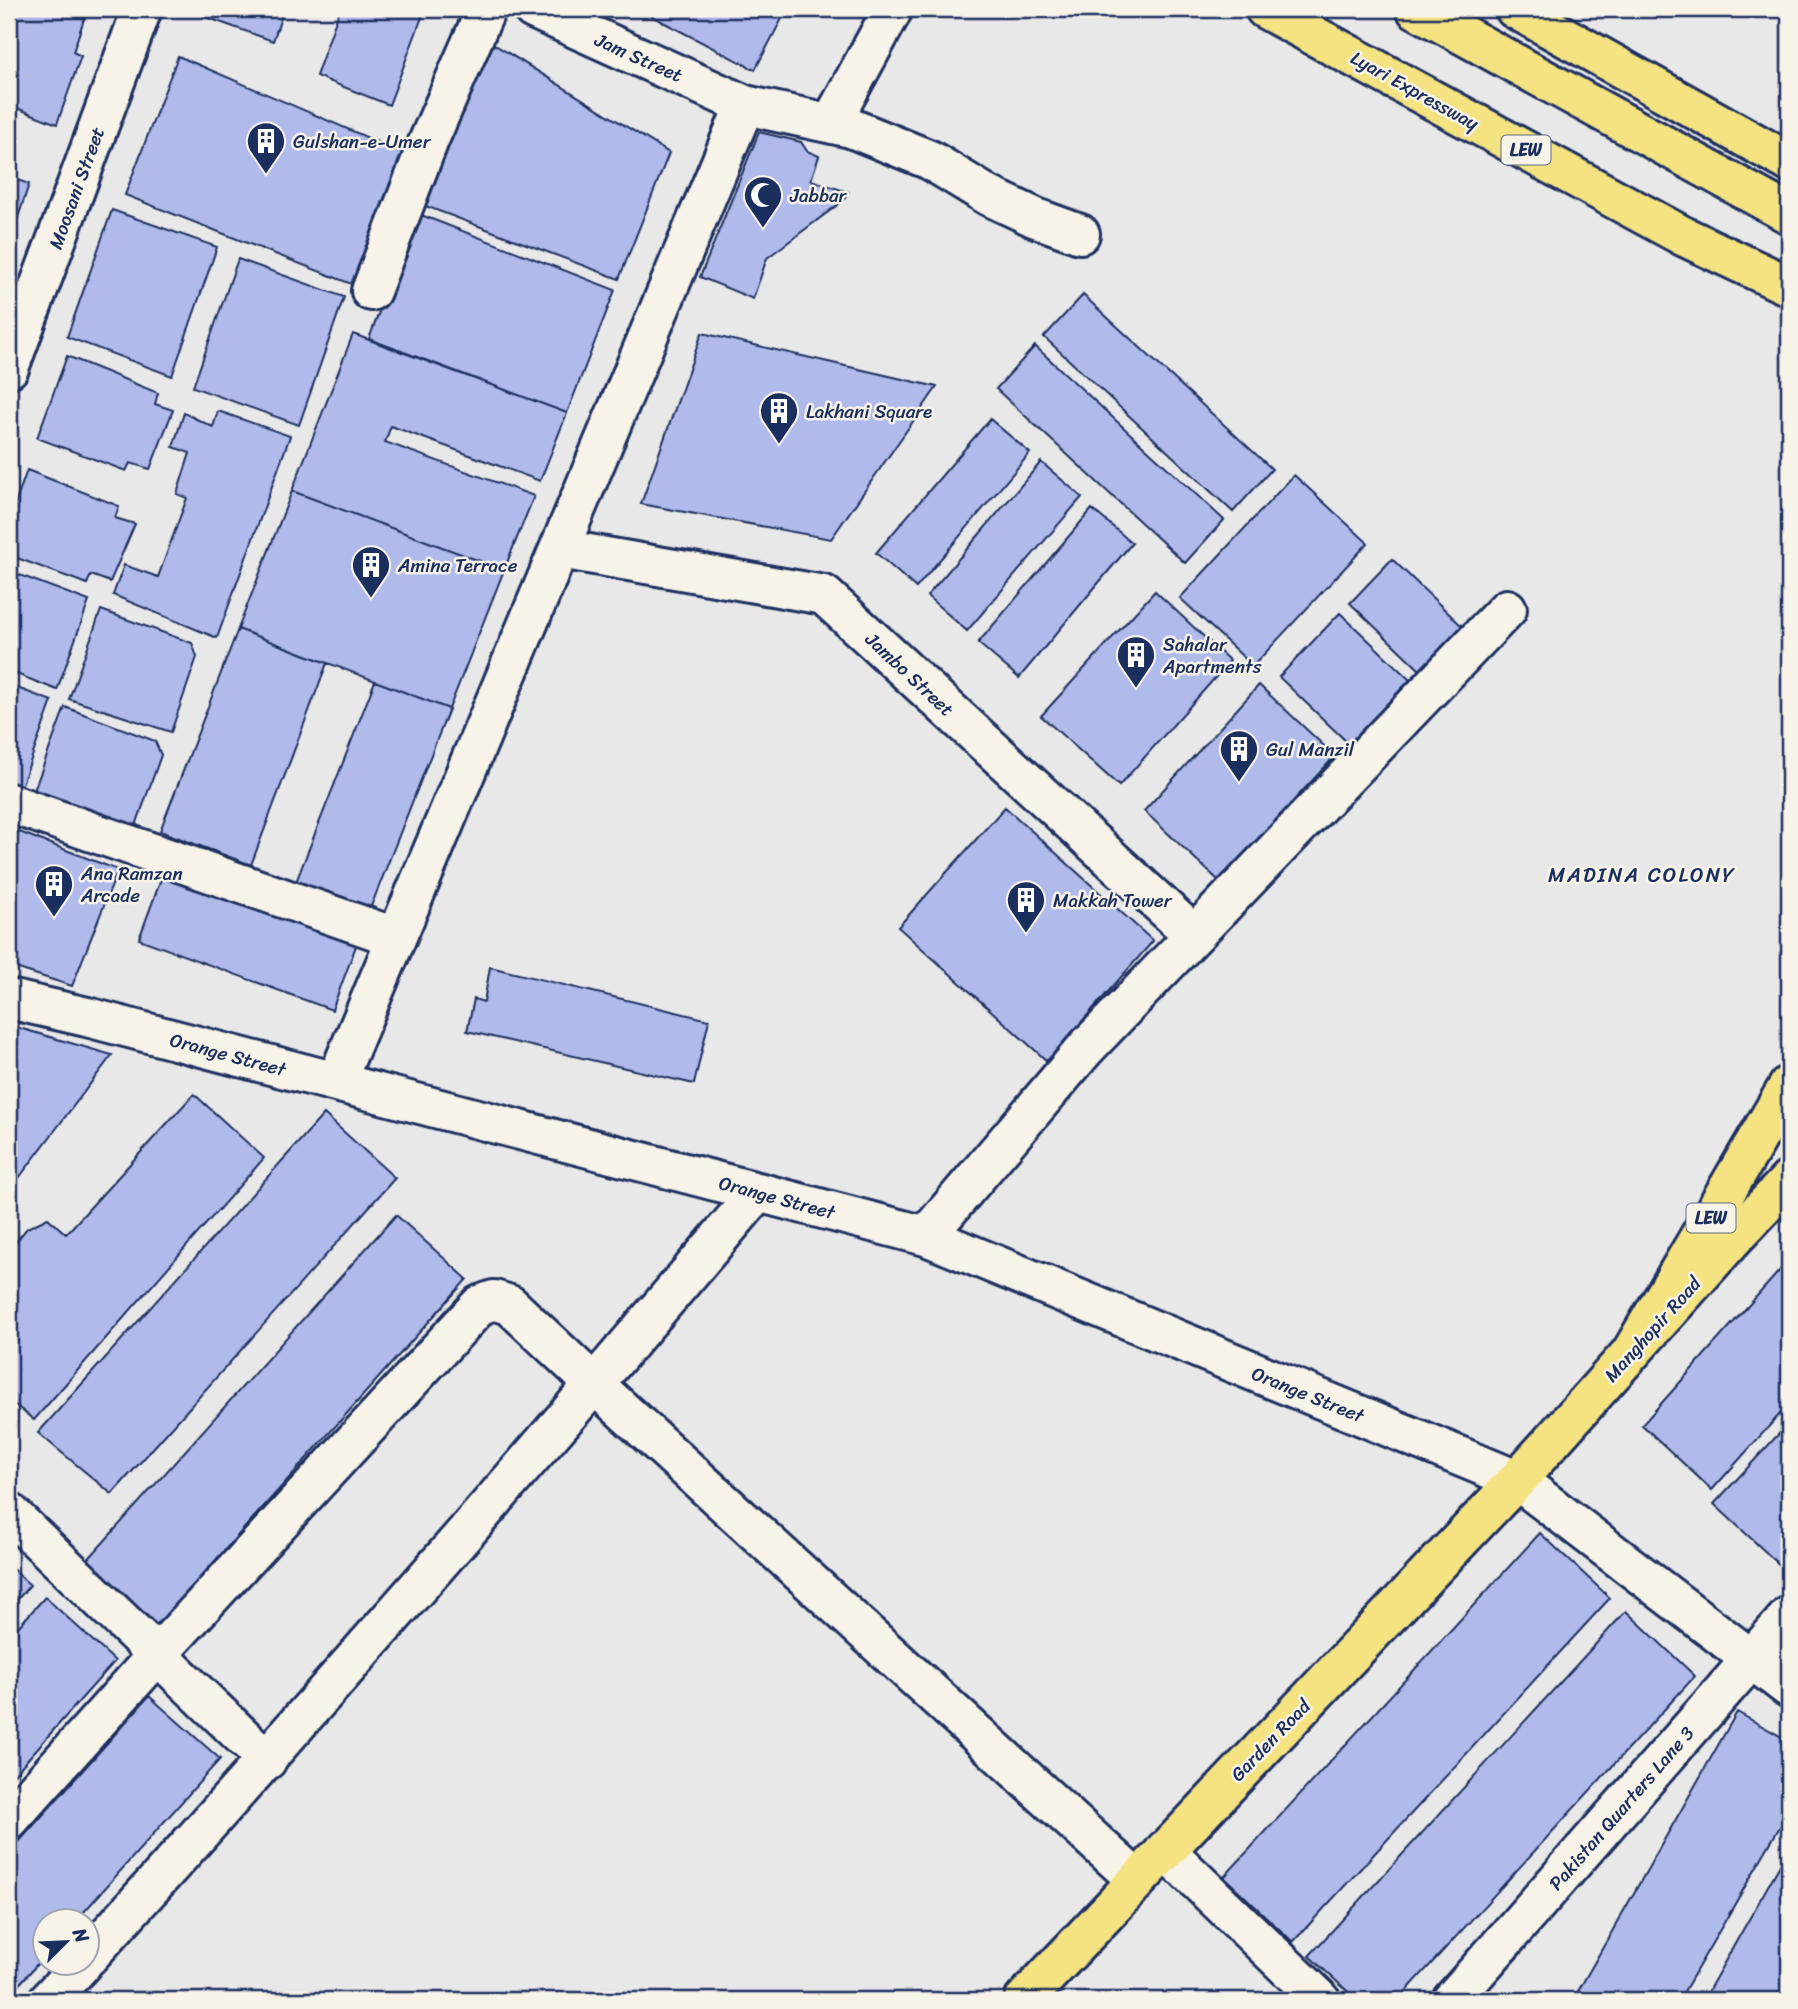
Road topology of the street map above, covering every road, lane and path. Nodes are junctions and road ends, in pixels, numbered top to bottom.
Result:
1 (142, 9) edge
2 (486, 9) edge
3 (533, 9) edge
4 (893, 9) edge
5 (1265, 9) edge
6 (1416, 9) edge
7 (1515, 9) edge
8 (745, 105) junction
9 (831, 123) junction
10 (1789, 162) edge
11 (1789, 214) edge
12 (1080, 234) dead end
13 (1789, 286) edge
14 (371, 291) dead end
15 (9, 368) edge
16 (560, 549) junction
17 (1507, 610) dead end
18 (9, 803) edge
19 (1194, 935) junction
20 (395, 937) junction
21 (9, 999) edge
22 (337, 1082) junction
23 (1789, 1086) edge
24 (1789, 1180) edge
25 (758, 1192) junction
26 (926, 1236) junction
27 (1632, 1351) junction
28 (595, 1385) junction
29 (1517, 1480) junction
30 (9, 1512) edge
31 (1789, 1616) edge
32 (157, 1655) junction
33 (1751, 1660) junction
34 (1789, 1688) edge
35 (267, 1760) junction
36 (9, 1820) edge
37 (1165, 1850) junction
38 (1137, 1880) junction
39 (102, 1942) edge
40 (69, 1978) edge
41 (48, 2000) edge
42 (1024, 2000) edge
43 (1321, 2000) edge
44 (1452, 2000) edge

1 - 15 street, Moosani Street
2 - 14 street
3 - 8 street, Jam Street
4 - 9 street
5 - 13 main road, Lyari Expressway / LEW
6 - 11 main road
7 - 10 main road
8 - 9 street, Jam Street
8 - 16 street
9 - 12 street, Jam Street
16 - 19 street, Jambo Street
16 - 20 street
17 - 19 street
18 - 20 street
19 - 26 street
20 - 22 street
21 - 22 street, Orange Street
22 - 25 street, Orange Street
23 - 27 main road, LEW
24 - 27 main road, Manghopir Road
25 - 26 street, Orange Street
25 - 28 street
26 - 29 street, Orange Street
27 - 29 main road, Manghopir Road
28 - 32 street
28 - 35 street
28 - 38 street
29 - 33 street, Orange Street
29 - 37 main road, Garden Road
30 - 32 street
31 - 33 street, Pakistan Quarters Lane 3
32 - 35 street
32 - 36 street
33 - 34 street, Orange Street
33 - 44 street, Pakistan Quarters Lane 3
35 - 39 street
37 - 38 main road, Garden Road
37 - 43 street
38 - 42 main road, Garden Road
40 - 41 street

